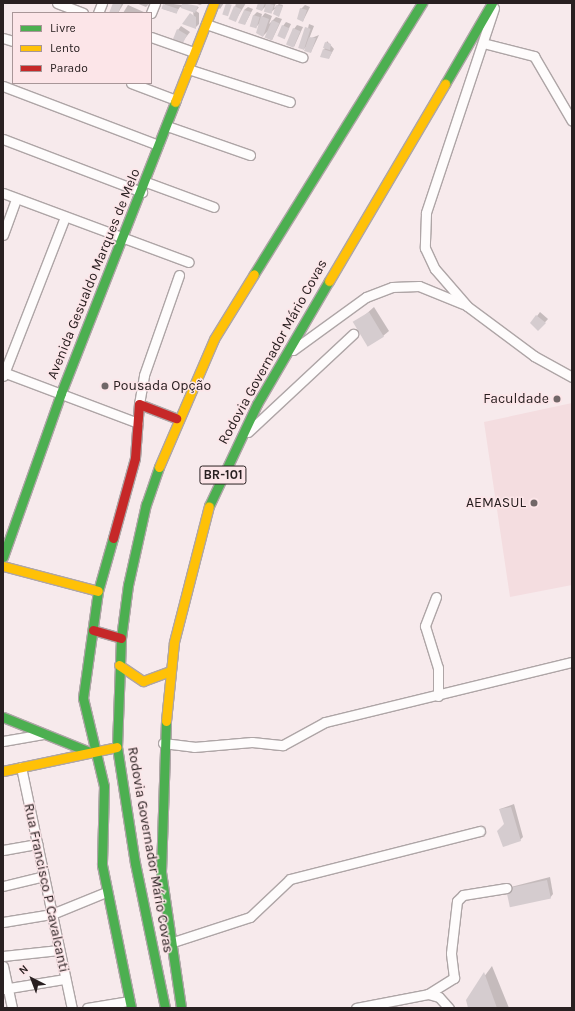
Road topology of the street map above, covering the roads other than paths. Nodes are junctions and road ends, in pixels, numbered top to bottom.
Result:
1 (57, 3) edge
2 (214, 3) edge
3 (422, 3) edge
4 (493, 3) edge
5 (80, 12) edge
6 (206, 24) junction
7 (152, 37) edge
8 (483, 43) junction
9 (194, 52) junction
10 (302, 57) dead end
11 (188, 70) junction
12 (134, 84) edge
13 (3, 86) edge
14 (176, 100) junction
15 (290, 102) dead end
16 (572, 121) edge
17 (167, 126) junction
18 (3, 139) edge
19 (158, 145) junction
20 (250, 155) dead end
21 (146, 182) junction
22 (142, 192) junction
23 (3, 193) edge
24 (16, 199) junction
25 (214, 207) dead end
26 (64, 217) junction
27 (3, 235) edge
28 (124, 239) junction
29 (189, 262) dead end
30 (179, 274) dead end
31 (467, 306) junction
32 (353, 334) dead end
33 (282, 358) junction
34 (4, 373) edge
35 (572, 377) edge
36 (62, 393) junction
37 (139, 404) junction
38 (176, 418) junction
39 (138, 423) junction
40 (240, 440) junction
41 (3, 557) edge
42 (3, 566) edge
43 (98, 591) junction
44 (436, 597) dead end
45 (93, 630) junction
46 (121, 638) junction
47 (572, 662) edge
48 (119, 665) junction
49 (170, 671) junction
50 (438, 696) junction
51 (3, 717) edge
52 (44, 734) junction
53 (3, 741) edge
54 (163, 743) junction
55 (117, 747) junction
56 (93, 751) junction
57 (21, 767) junction
58 (3, 771) edge
59 (480, 831) dead end
60 (37, 844) junction
61 (3, 850) edge
62 (44, 876) junction
63 (3, 886) edge
64 (506, 888) dead end
65 (106, 892) junction
66 (52, 914) junction
67 (3, 922) edge
68 (170, 943) junction
69 (60, 950) junction
70 (3, 956) edge
71 (3, 966) edge
72 (65, 980) junction
73 (5, 989) edge
74 (428, 994) junction
75 (130, 1004) edge
76 (12, 1008) edge
77 (72, 1008) edge
78 (87, 1008) edge
79 (165, 1008) edge
80 (181, 1008) edge
81 (356, 1008) edge
82 (449, 1008) edge

1 - 5 street
2 - 6 main road, Avenida Gesualdo Marques de Melo
3 - 38 main road, Rodovia Governador Mário Covas
4 - 8 street
4 - 33 main road, Rodovia Governador Mário Covas / BR-101
6 - 9 main road, Avenida Gesualdo Marques de Melo
6 - 10 street
7 - 9 street
8 - 16 street
8 - 31 street
9 - 11 main road, Avenida Gesualdo Marques de Melo
11 - 14 main road, Avenida Gesualdo Marques de Melo
11 - 15 street
12 - 14 street
13 - 19 street
14 - 17 main road, Avenida Gesualdo Marques de Melo
17 - 19 main road, Avenida Gesualdo Marques de Melo
17 - 20 street
18 - 22 street
19 - 21 main road, Avenida Gesualdo Marques de Melo
21 - 22 main road, Avenida Gesualdo Marques de Melo
21 - 25 street
22 - 28 main road, Avenida Gesualdo Marques de Melo
23 - 24 street
24 - 26 street
24 - 27 street
26 - 28 street
26 - 34 street
28 - 29 street
28 - 36 main road, Avenida Gesualdo Marques de Melo
30 - 37 street
31 - 33 street
31 - 35 street
32 - 40 street
33 - 40 main road, Rodovia Governador Mário Covas / BR-101
34 - 36 street
36 - 39 street
36 - 41 main road, Avenida Gesualdo Marques de Melo
37 - 38 main road
37 - 39 main road
38 - 46 main road, Rodovia Governador Mário Covas
39 - 43 main road
40 - 49 main road, Rodovia Governador Mário Covas / BR-101
42 - 43 main road
43 - 45 main road
44 - 50 street
45 - 46 main road
45 - 56 main road
46 - 48 main road, Rodovia Governador Mário Covas
47 - 50 street
48 - 49 main road
48 - 55 main road, Rodovia Governador Mário Covas
49 - 54 main road, Rodovia Governador Mário Covas / BR-101
50 - 54 street
51 - 52 main road
52 - 53 street
52 - 56 main road
54 - 68 main road, Rodovia Governador Mário Covas / BR-101
55 - 56 main road
55 - 79 main road, Rodovia Governador Mário Covas
56 - 57 main road
56 - 65 main road
57 - 58 main road
57 - 60 street, Rua Francisco P Cavalcanti
59 - 68 street
60 - 61 street
60 - 62 street, Rua Francisco P Cavalcanti
62 - 63 street
62 - 66 street, Rua Francisco P Cavalcanti
64 - 74 street
65 - 66 street
65 - 75 main road
66 - 67 street
66 - 69 street, Rua Francisco P Cavalcanti
68 - 80 main road, Rodovia Governador Mário Covas / BR-101
69 - 70 street
69 - 72 street, Rua Francisco P Cavalcanti
71 - 73 street
72 - 73 street
72 - 77 street, Rua Francisco P Cavalcanti
73 - 76 street
74 - 81 street
74 - 82 street
75 - 78 street

